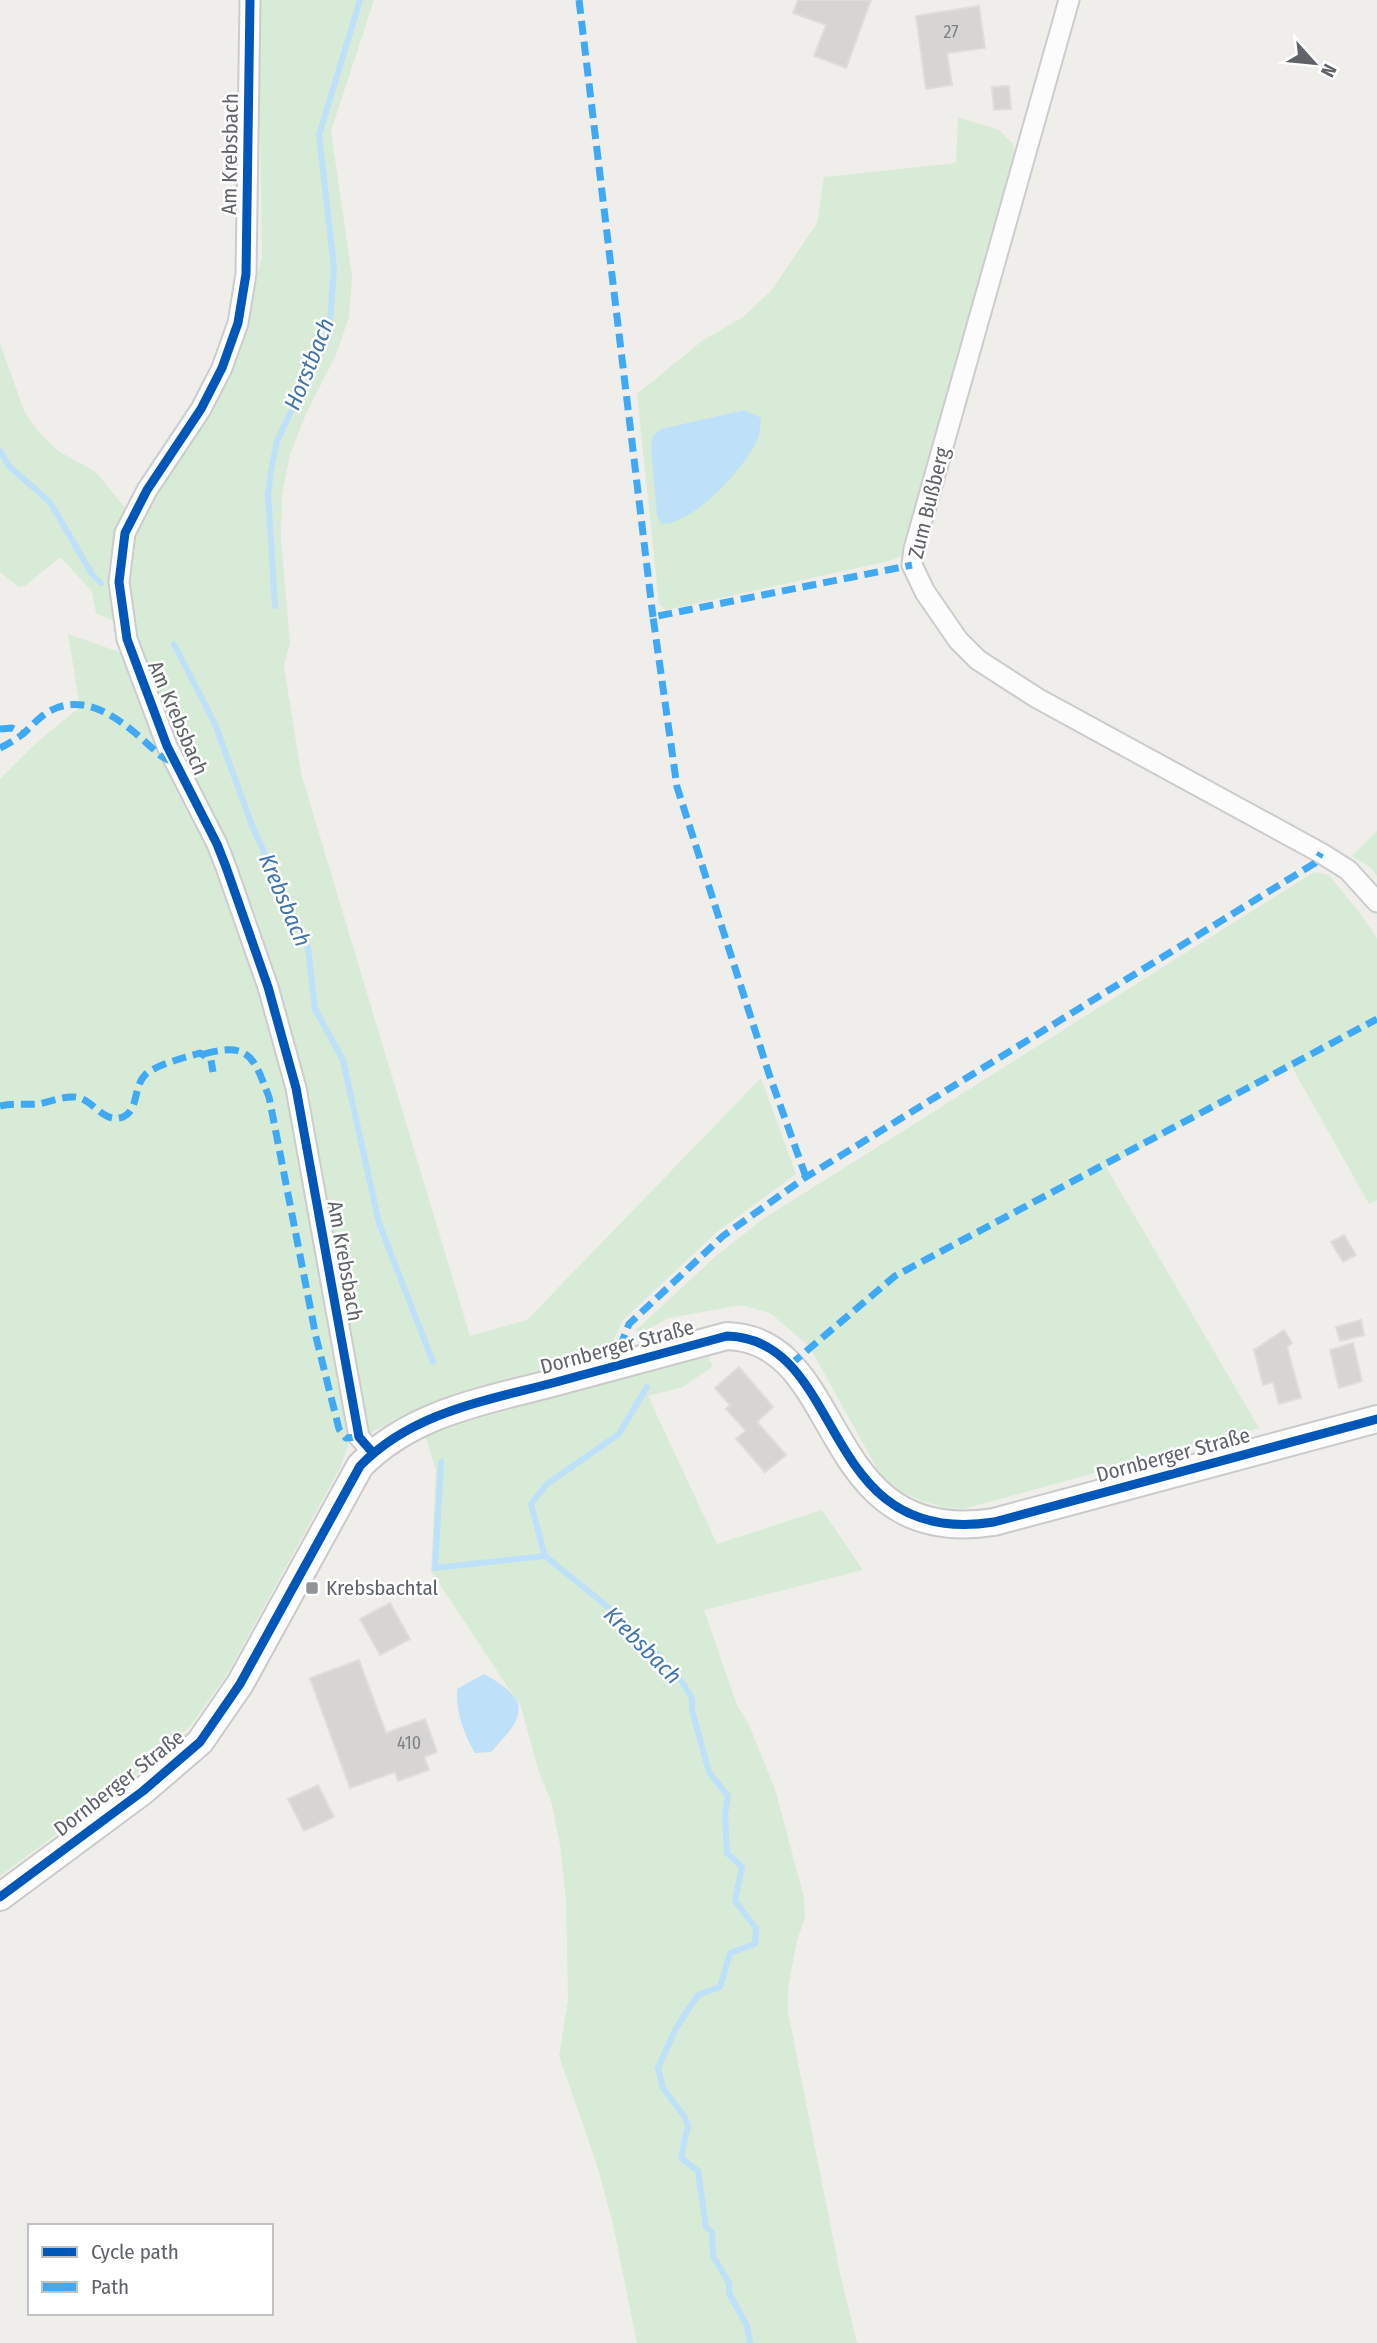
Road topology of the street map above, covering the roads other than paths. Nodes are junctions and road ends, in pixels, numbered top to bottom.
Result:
1 (250, 0) edge
2 (1069, 0) edge
3 (1377, 902) edge
4 (1377, 1419) edge
5 (373, 1453) junction
6 (0, 1897) edge

1 - 5 street, Am Krebsbach
2 - 3 street, Zum Bußberg
4 - 5 street, Dornberger Straße
5 - 6 street, Dornberger Straße

